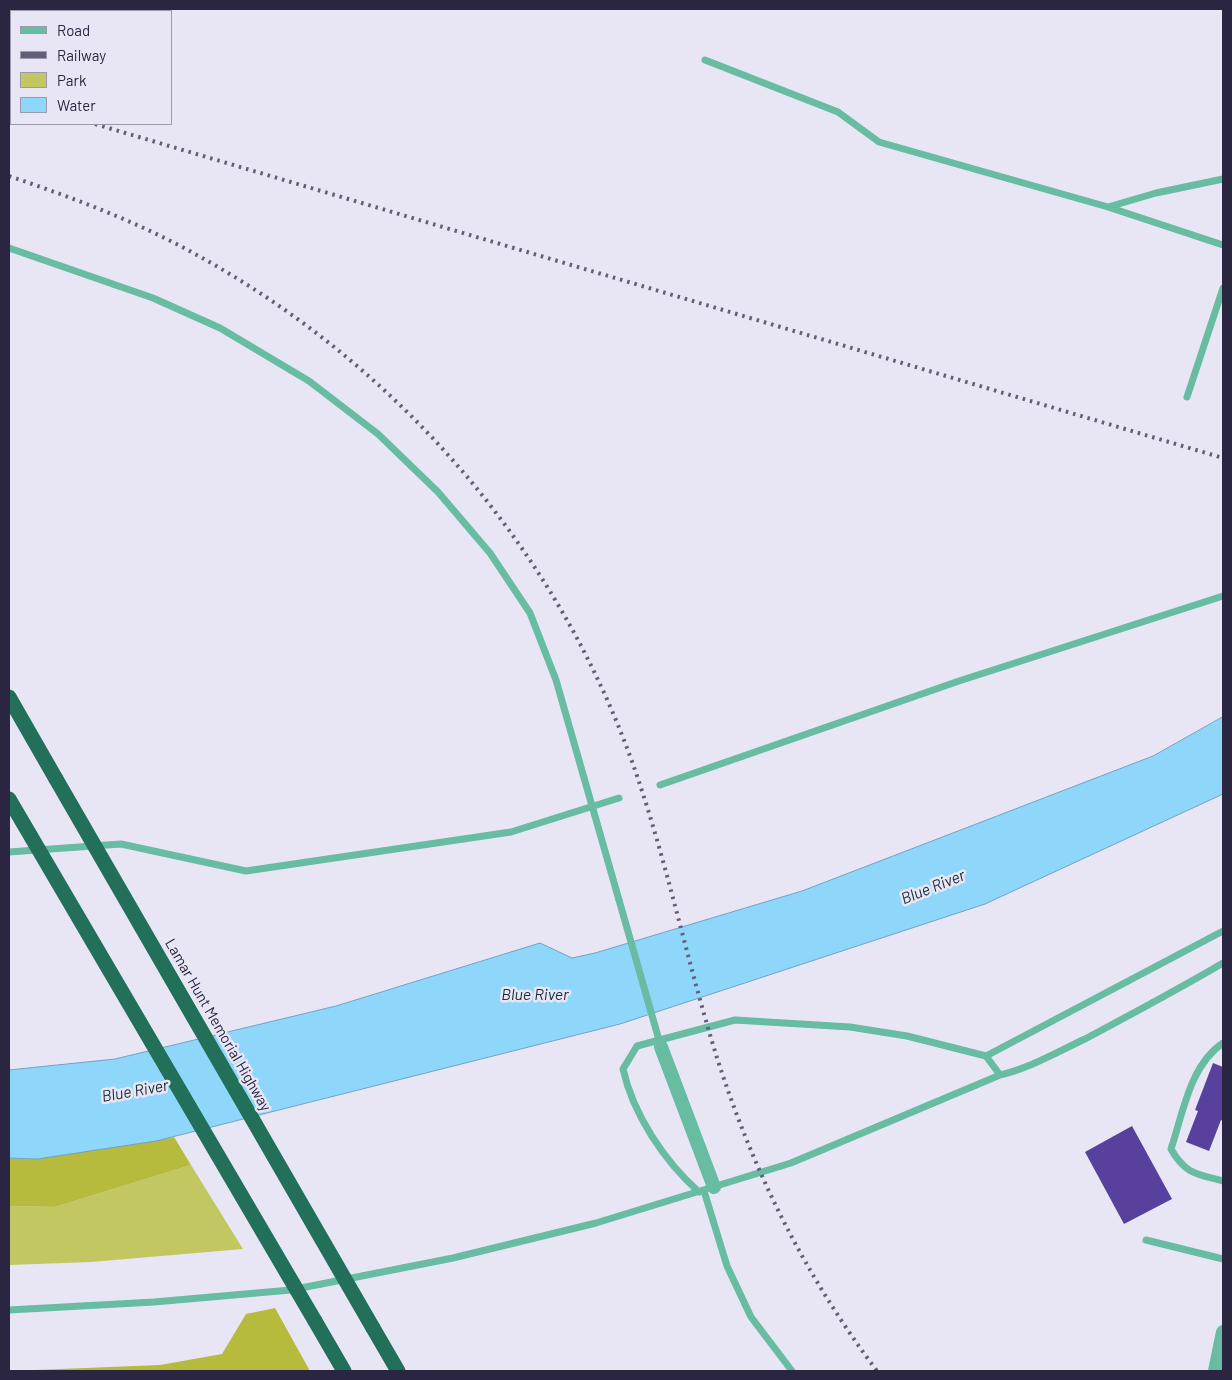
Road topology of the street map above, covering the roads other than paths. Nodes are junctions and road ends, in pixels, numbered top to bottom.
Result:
1 (705, 60) dead end
2 (1223, 179) edge
3 (1108, 207) junction
4 (1223, 246) edge
5 (9, 248) edge
6 (1223, 288) edge
7 (1187, 397) dead end
8 (1223, 596) edge
9 (9, 697) edge
10 (660, 785) dead end
11 (619, 798) dead end
12 (9, 800) edge
13 (594, 806) junction
14 (9, 852) edge
15 (1223, 931) edge
16 (1223, 964) edge
17 (1223, 1043) edge
18 (661, 1047) joint
19 (986, 1056) junction
20 (1000, 1075) junction
21 (1223, 1181) edge
22 (706, 1190) junction
23 (1146, 1240) dead end
24 (1223, 1259) edge
25 (9, 1310) edge
26 (1223, 1332) edge
27 (344, 1371) edge
28 (398, 1371) edge
29 (792, 1371) edge
30 (1215, 1371) edge

1 - 3 lane
2 - 3 lane
3 - 4 lane
5 - 13 lane
6 - 7 lane
8 - 10 lane
9 - 28 highway, Lamar Hunt Memorial Highway, bridge
11 - 13 lane
12 - 27 highway, bridge
13 - 14 lane
13 - 18 lane, bridge
15 - 19 lane
16 - 20 lane
17 - 21 lane
18 - 22 street
19 - 20 lane
19 - 22 lane
20 - 22 lane
22 - 25 lane
22 - 29 lane
23 - 24 lane
26 - 30 street

